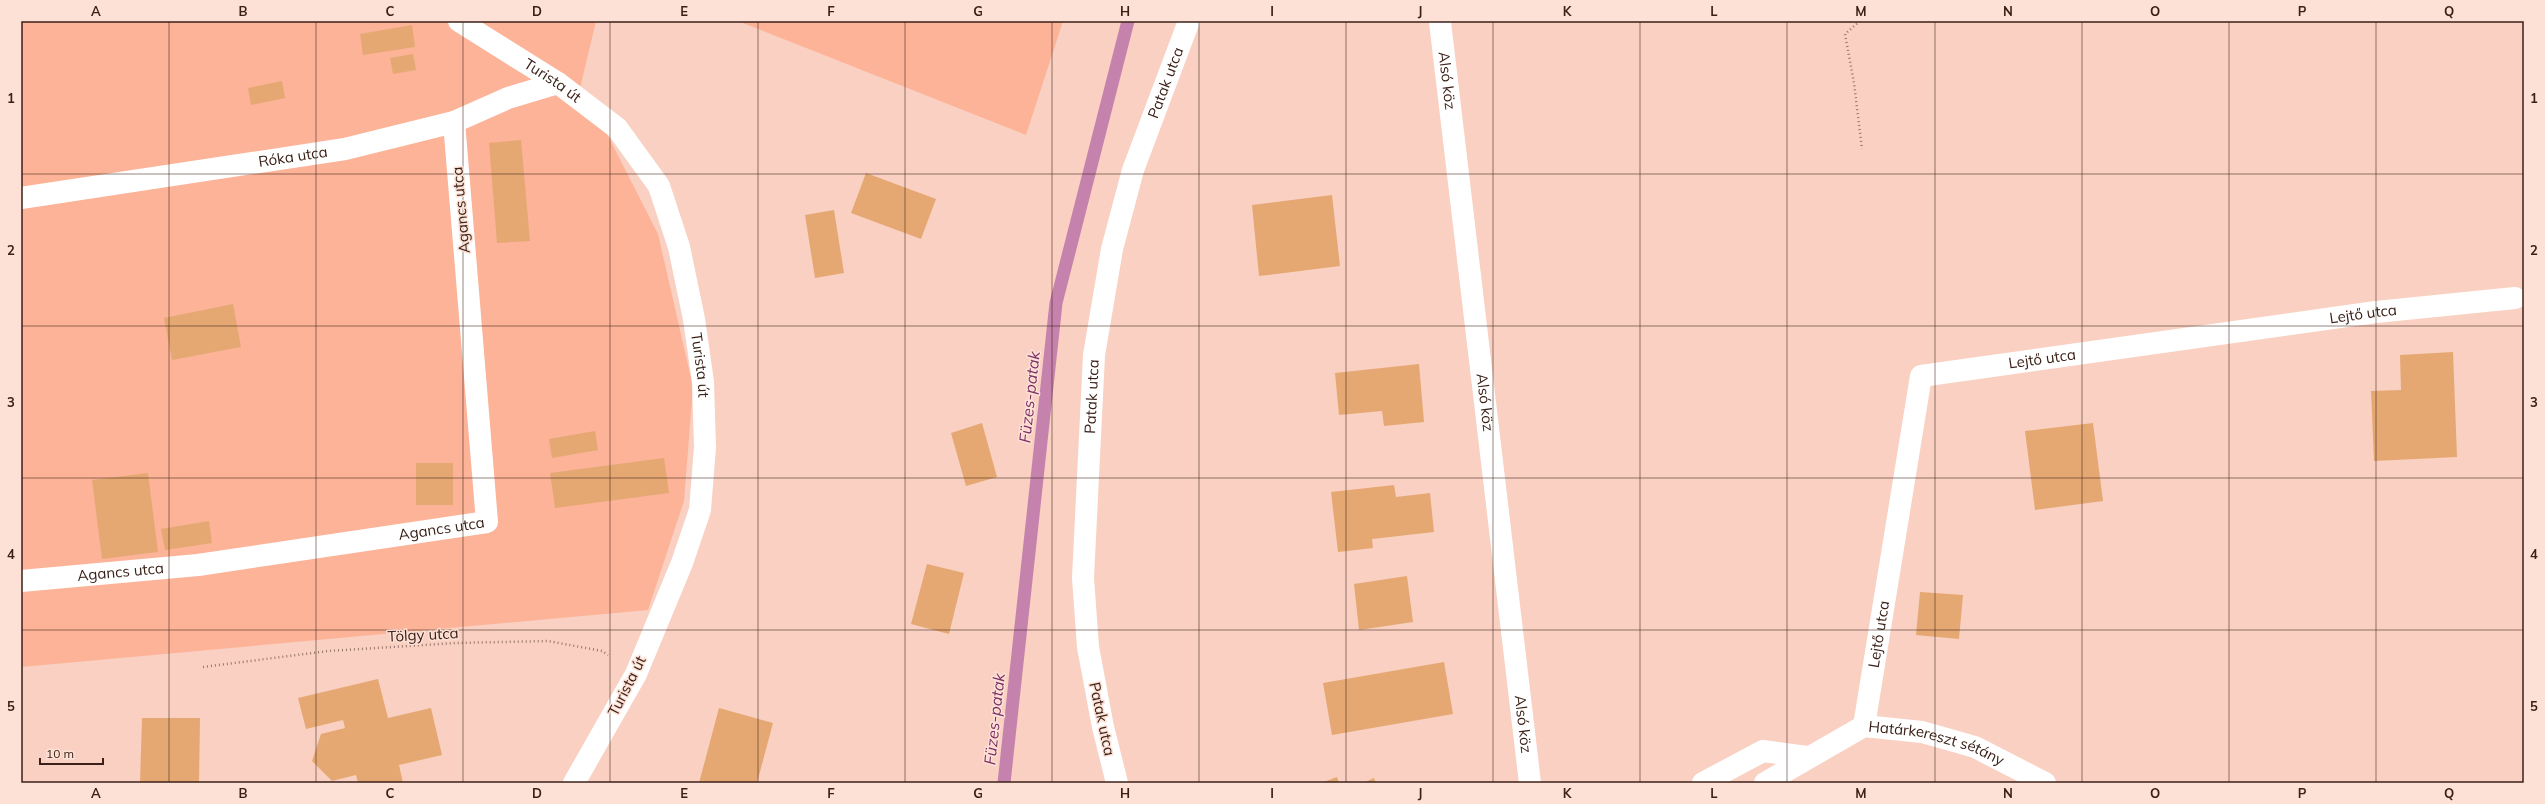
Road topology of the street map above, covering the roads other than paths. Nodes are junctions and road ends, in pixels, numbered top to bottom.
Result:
1 (459, 21) edge
2 (1189, 21) edge
3 (1440, 22) edge
4 (558, 83) junction
5 (454, 122) junction
6 (21, 198) edge
7 (2515, 298) dead end
8 (21, 581) edge
9 (1864, 726) junction
10 (1807, 757) junction
11 (574, 783) edge
12 (1117, 783) edge
13 (1530, 783) edge
14 (1703, 783) edge
15 (1765, 783) edge
16 (2045, 783) edge

1 - 4 street, Turista út
2 - 12 street, Patak utca
3 - 13 street, Alsó köz
4 - 5 street, Róka utca
4 - 11 street, Turista út
5 - 6 street, Róka utca
5 - 8 street, Agancs utca
7 - 9 street, Lejtő utca
9 - 10 street, Határkereszt sétány
9 - 16 street, Határkereszt sétány
10 - 14 street
10 - 15 street, Határkereszt sétány

